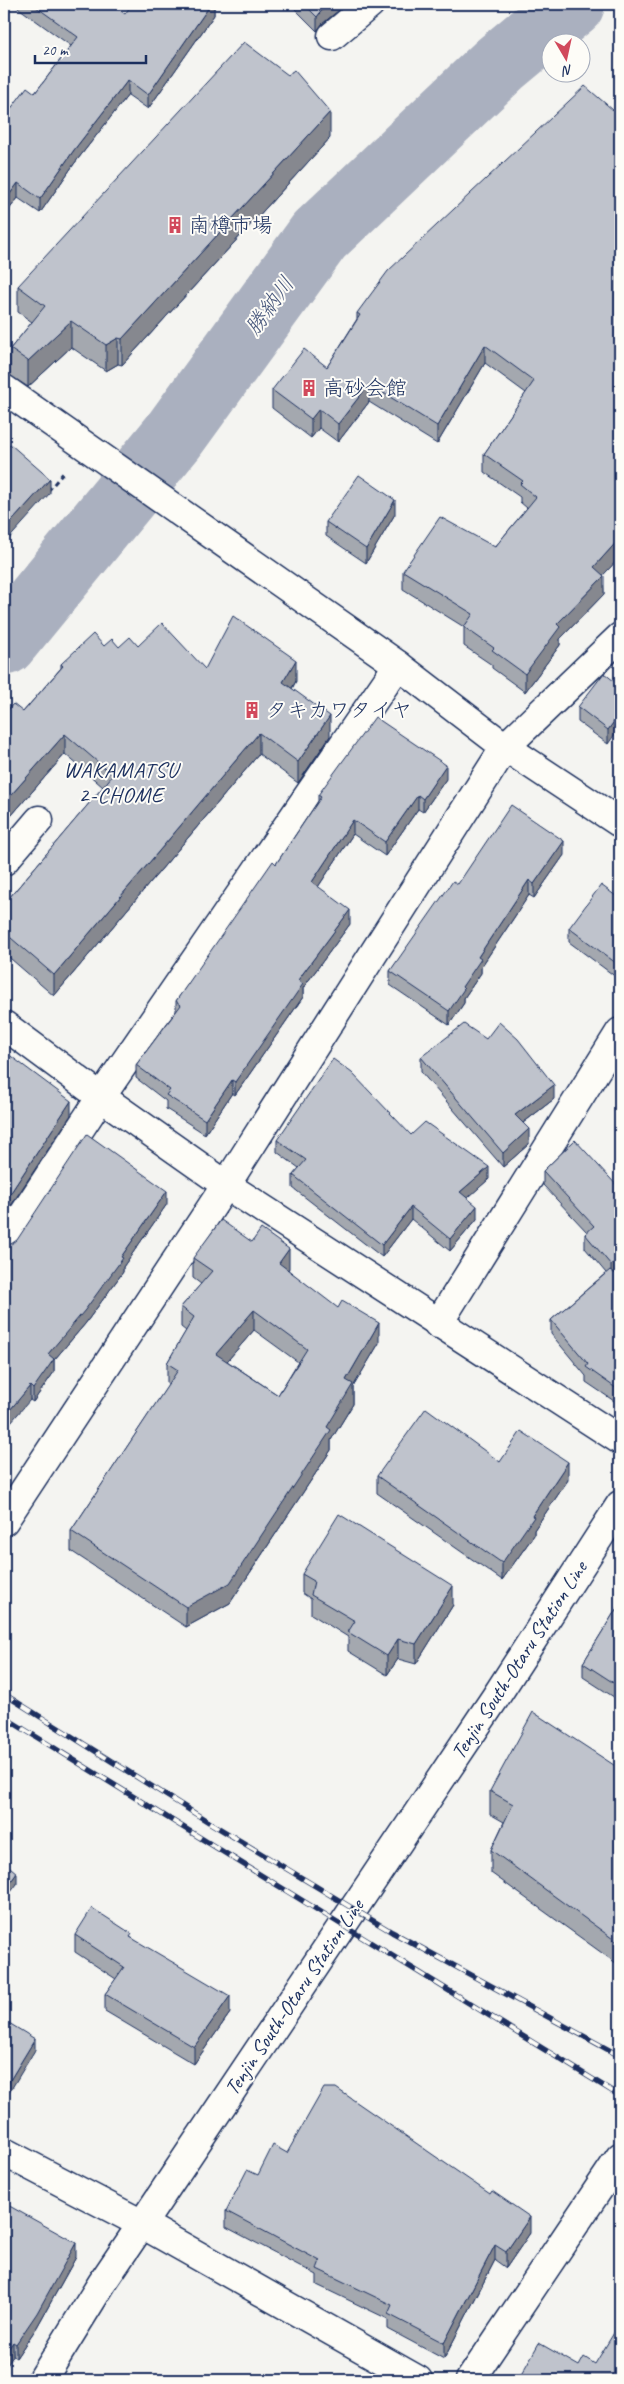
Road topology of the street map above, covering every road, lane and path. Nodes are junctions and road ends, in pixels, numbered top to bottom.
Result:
1 (370, 4) edge
2 (332, 36) dead end
3 (4, 389) edge
4 (87, 446) junction
5 (42, 498) edge
6 (620, 637) edge
7 (398, 666) junction
8 (505, 747) junction
9 (38, 820) dead end
10 (620, 823) edge
11 (4, 861) edge
12 (4, 1024) edge
13 (620, 1032) edge
14 (101, 1097) junction
15 (226, 1186) junction
16 (4, 1244) edge
17 (438, 1324) junction
18 (620, 1440) edge
19 (620, 1505) edge
20 (4, 1521) edge
21 (4, 2152) edge
22 (620, 2157) edge
23 (142, 2224) junction
24 (42, 2380) edge
25 (418, 2380) edge
26 (470, 2380) edge

1 - 2 street
3 - 4 street
4 - 5 path
4 - 7 street
6 - 8 street
7 - 8 street
7 - 14 street
8 - 10 street
8 - 15 street
9 - 11 street
12 - 14 street
13 - 17 street
14 - 15 street
14 - 16 street
15 - 17 street
15 - 20 street
17 - 18 street
19 - 23 street, Tenjin South-Otaru Station Line
21 - 23 street
22 - 26 street
23 - 24 street, Tenjin South-Otaru Station Line
23 - 25 street

